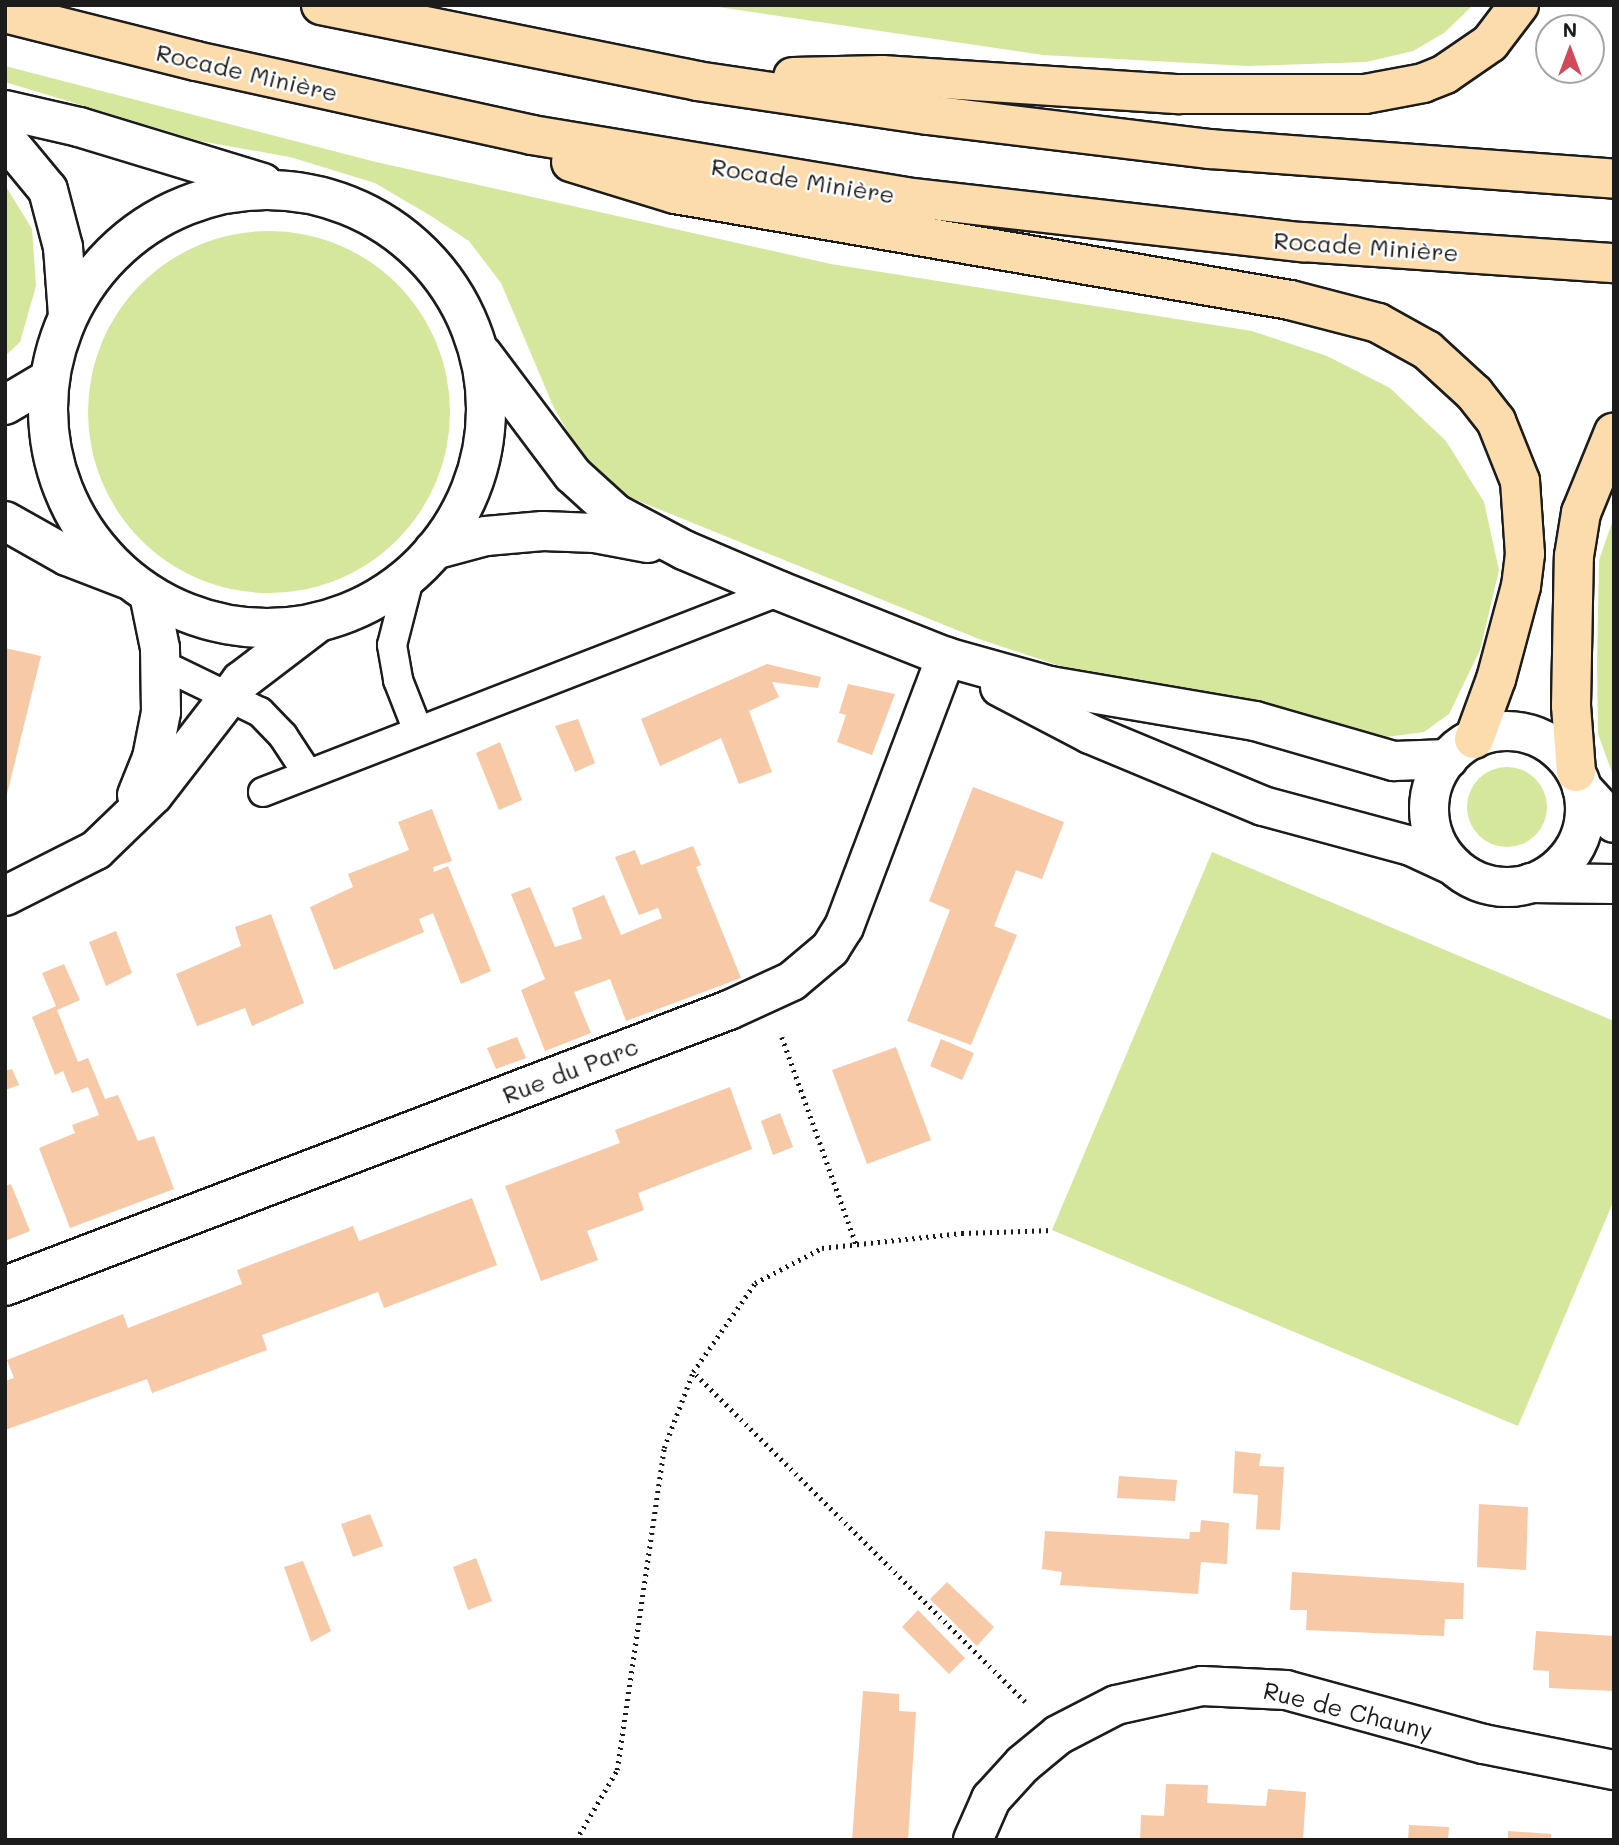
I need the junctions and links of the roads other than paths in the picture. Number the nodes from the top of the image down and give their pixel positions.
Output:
1 (321, 5) edge
2 (1519, 5) edge
3 (5, 13) edge
4 (697, 81) junction
5 (382, 103) junction
6 (5, 110) edge
7 (5, 138) edge
8 (1614, 179) edge
9 (285, 190) junction
10 (1614, 263) edge
11 (68, 316) junction
12 (479, 349) junction
13 (49, 379) junction
14 (5, 405) edge
15 (1614, 432) edge
16 (5, 521) edge
17 (684, 550) junction
18 (422, 563) junction
19 (138, 586) junction
20 (780, 591) junction
21 (317, 623) junction
22 (946, 657) junction
23 (161, 664) junction
24 (229, 695) junction
25 (418, 731) junction
26 (1461, 749) junction
27 (308, 774) junction
28 (1579, 780) junction
29 (263, 792) dead end
30 (1614, 823) edge
31 (119, 828) junction
32 (1454, 866) junction
33 (1531, 883) junction
34 (1614, 884) edge
35 (5, 896) edge
36 (5, 1286) edge
37 (1614, 1770) edge
38 (973, 1840) edge

1 - 4 highway
2 - 4 highway
3 - 5 highway, Rocade Minière
4 - 8 highway
5 - 10 highway, Rocade Minière
5 - 26 highway
6 - 9 main road
7 - 11 main road
9 - 11 main road
9 - 12 main road
11 - 13 main road
12 - 17 main road
12 - 18 main road
13 - 14 main road
13 - 19 main road
15 - 28 highway
16 - 19 main road
17 - 18 main road
17 - 20 main road
18 - 21 main road
18 - 25 lane
19 - 21 main road
19 - 23 main road
20 - 22 main road
20 - 25 lane
21 - 24 main road
22 - 26 main road
22 - 32 main road
22 - 36 main road, Rue du Parc
23 - 24 lane
23 - 31 main road
24 - 27 lane
24 - 31 main road
25 - 27 lane
26 - 28 main road
26 - 32 main road
27 - 29 lane
28 - 30 main road
28 - 33 main road
31 - 35 main road
32 - 33 main road
33 - 34 main road
37 - 38 main road, Rue de Chauny

